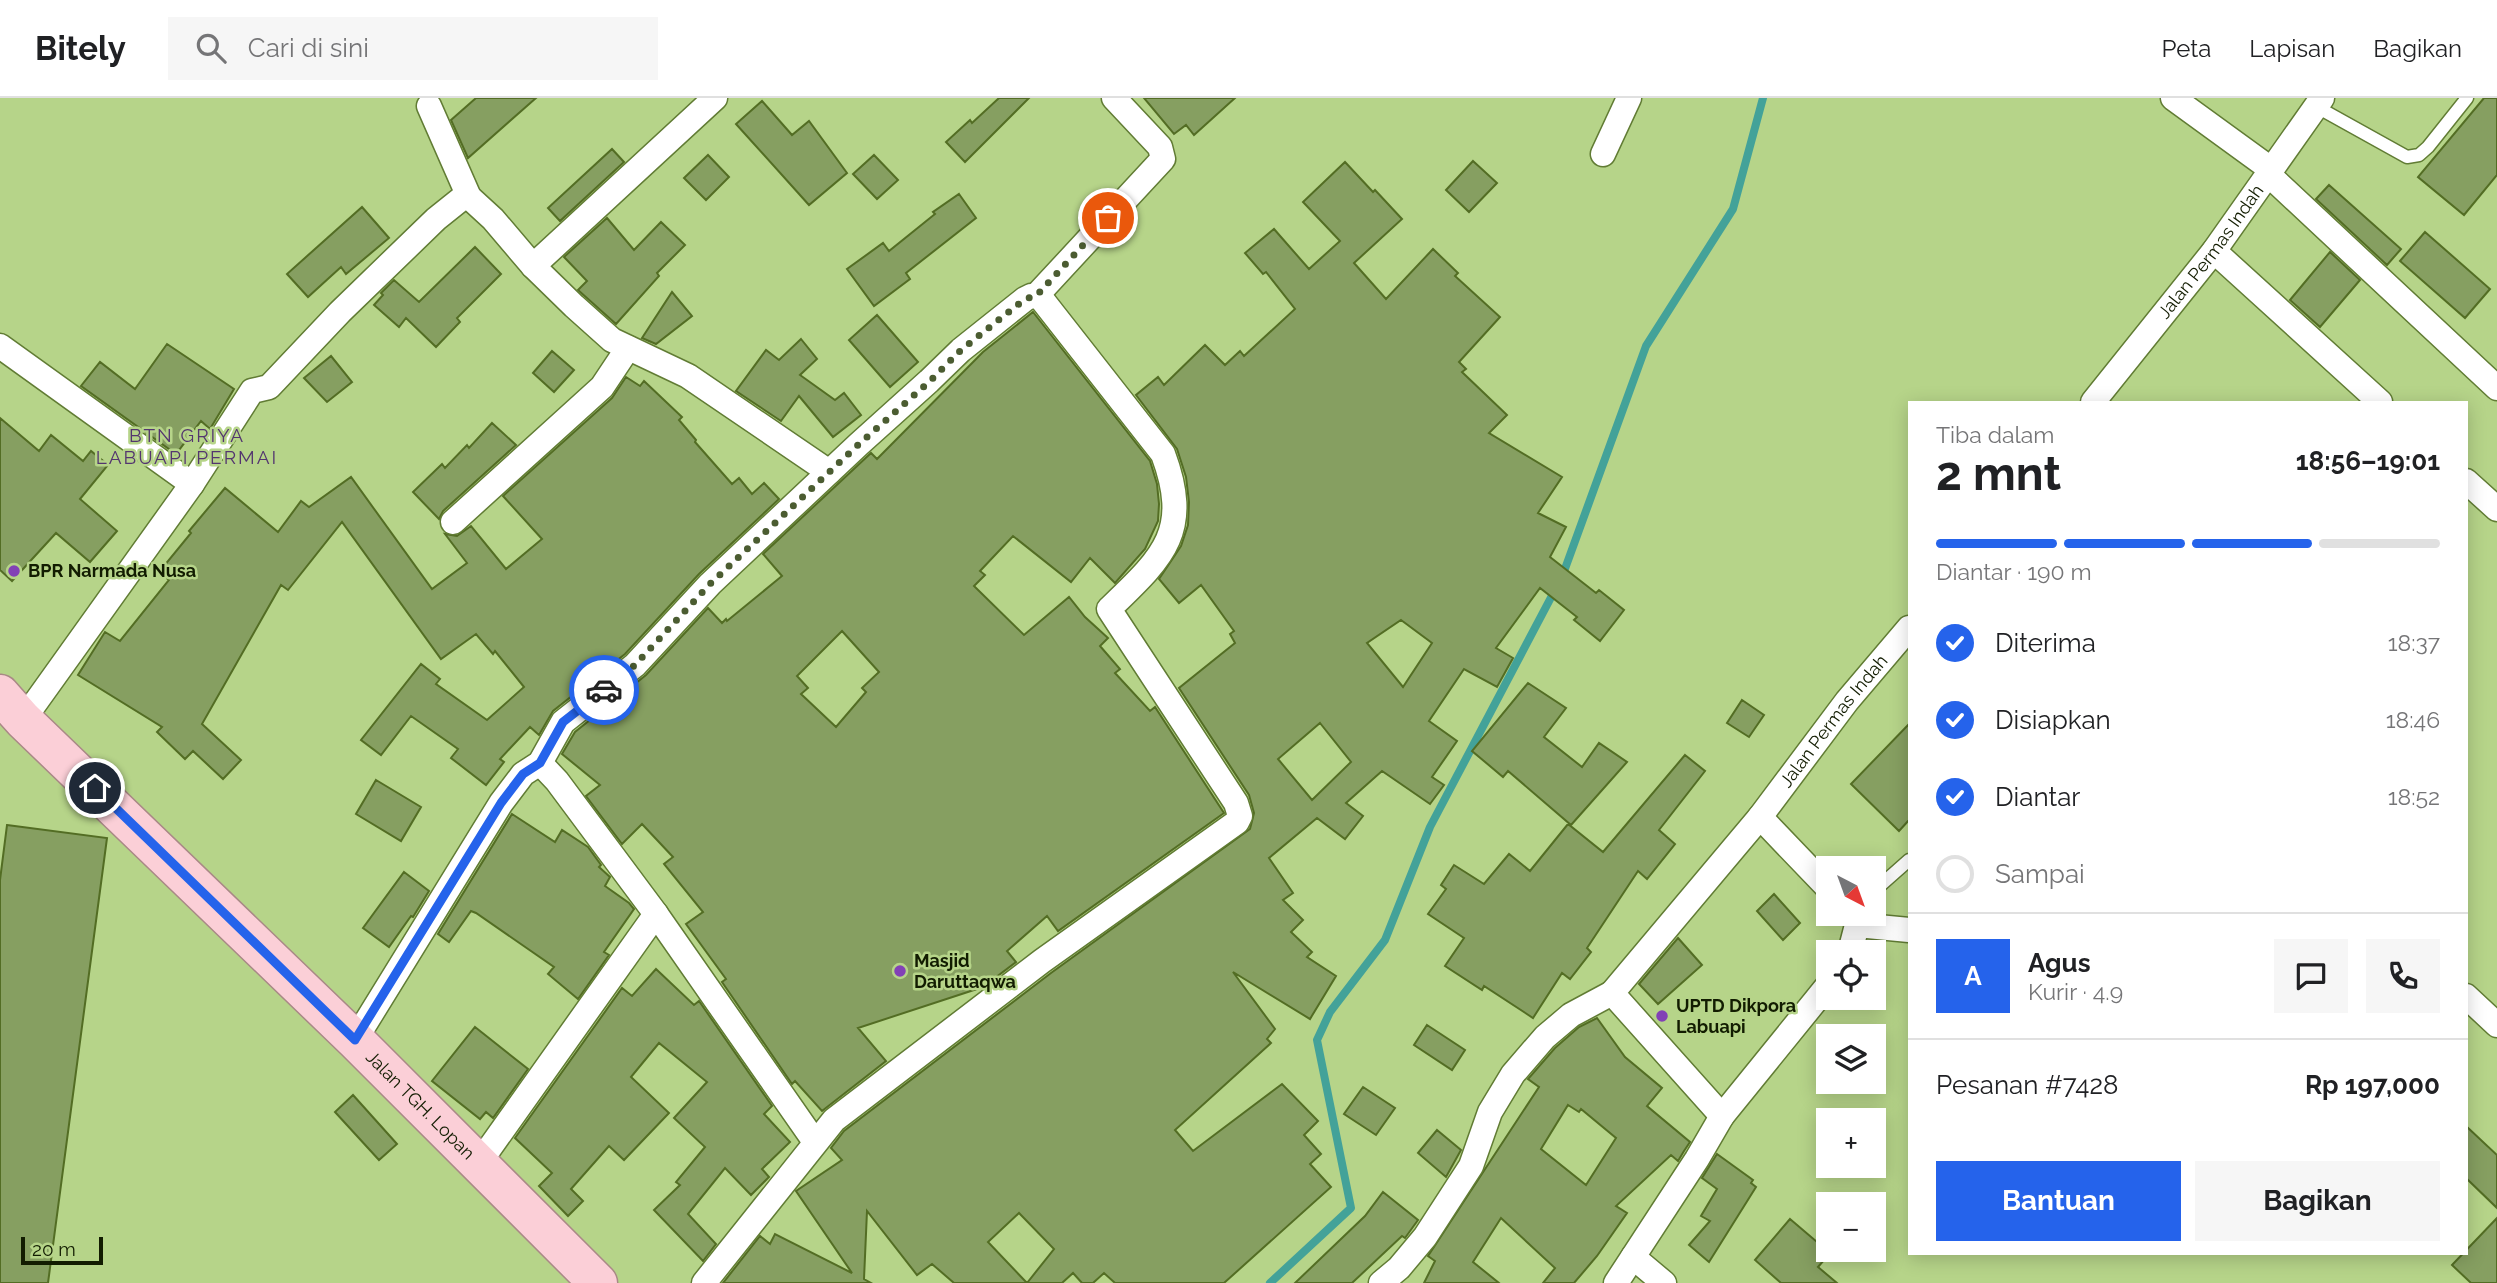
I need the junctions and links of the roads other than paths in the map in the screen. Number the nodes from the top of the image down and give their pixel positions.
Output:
1 (715, 98) edge
2 (1114, 98) edge
3 (1629, 98) edge
4 (2173, 98) edge
5 (2468, 98) edge
6 (2319, 103) edge
7 (429, 106) dead end
8 (1603, 154) dead end
9 (2270, 172) junction
10 (469, 197) junction
11 (2214, 251) junction
12 (533, 266) junction
13 (1036, 296) junction
14 (0, 346) edge
15 (628, 348) junction
16 (2497, 388) edge
17 (2094, 401) edge
18 (2379, 401) edge
19 (829, 472) junction
20 (2468, 483) edge
21 (192, 484) junction
22 (2497, 509) edge
23 (453, 522) dead end
24 (1908, 629) edge
25 (12, 707) edge
26 (540, 763) junction
27 (1760, 817) junction
28 (1908, 861) edge
29 (1816, 875) edge
30 (1886, 880) edge
31 (656, 914) junction
32 (1886, 925) edge
33 (1908, 930) edge
34 (1612, 993) junction
35 (2468, 998) edge
36 (1816, 1000) edge
37 (2497, 1025) edge
38 (355, 1040) junction
39 (1722, 1115) junction
40 (815, 1142) junction
41 (479, 1163) junction
42 (1633, 1257) junction
43 (598, 1283) edge
44 (704, 1283) edge
45 (1381, 1283) edge
46 (1616, 1283) edge
47 (1664, 1283) edge

1 - 12 street
2 - 13 street
3 - 8 street
4 - 9 street
5 - 6 lane
6 - 9 street, Jalan Permas Indah
7 - 10 street
9 - 11 street, Jalan Permas Indah
9 - 16 street
10 - 12 street
10 - 21 street
11 - 17 street, Jalan Permas Indah
11 - 18 street
12 - 15 street
13 - 19 street
13 - 40 street
14 - 21 street
15 - 19 street
15 - 23 street
19 - 26 street
20 - 22 street
21 - 25 street
24 - 27 street, Jalan Permas Indah
25 - 38 highway, Jalan TGH. Lopan
26 - 31 street
26 - 38 street
27 - 29 street
27 - 34 street, Jalan Permas Indah
28 - 30 lane
31 - 40 street
31 - 41 street
32 - 33 street
34 - 39 street
34 - 45 street
35 - 37 street
36 - 39 street
38 - 41 highway, Jalan TGH. Lopan
39 - 42 street
40 - 44 street
41 - 43 highway, Jalan TGH. Lopan
42 - 46 street
42 - 47 street

